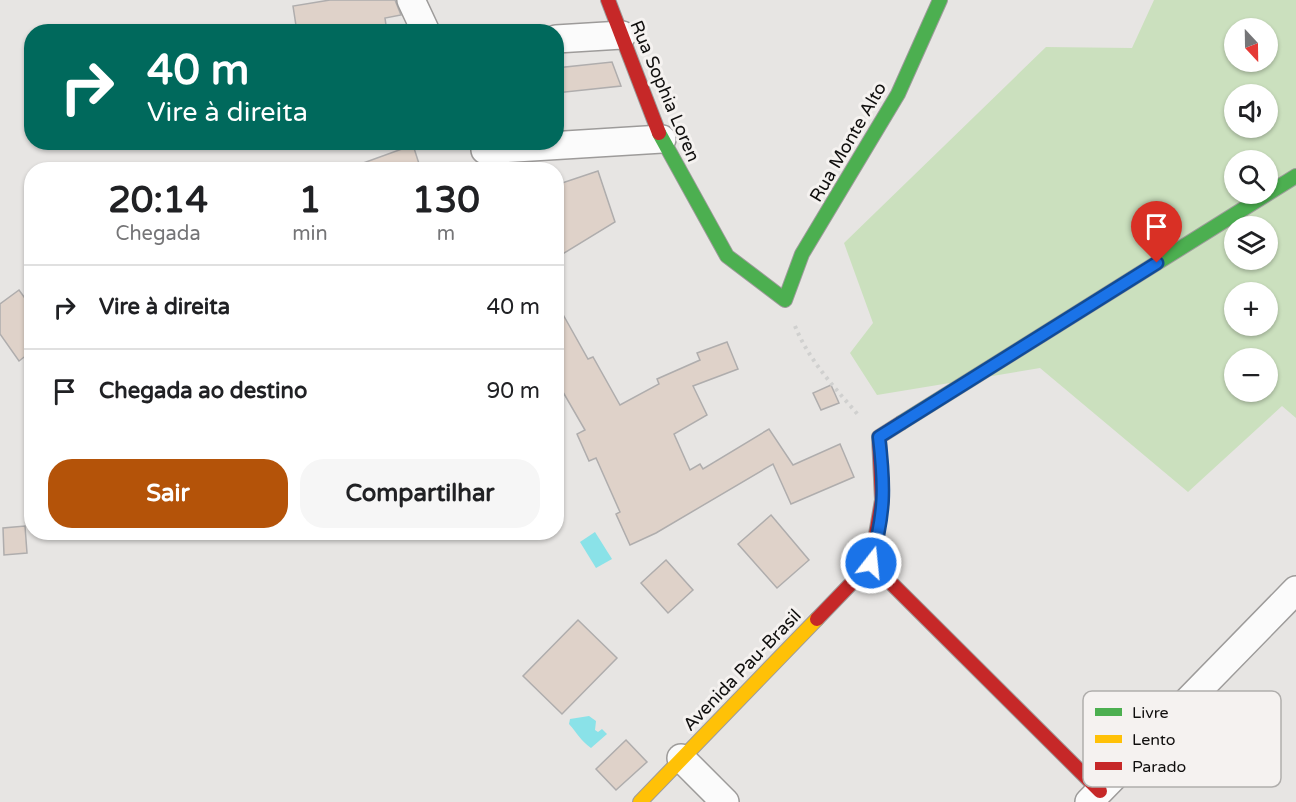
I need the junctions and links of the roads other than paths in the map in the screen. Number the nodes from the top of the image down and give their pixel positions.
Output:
1 (411, 0) edge
2 (608, 0) edge
3 (940, 0) edge
4 (422, 24) edge
5 (622, 35) junction
6 (564, 39) edge
7 (662, 139) junction
8 (564, 145) edge
9 (1296, 176) edge
10 (785, 300) joint
11 (871, 563) junction
12 (1296, 590) edge
13 (1197, 691) edge
14 (681, 758) junction
15 (1083, 785) edge
16 (640, 802) edge
17 (725, 802) edge

1 - 4 street
2 - 5 street, Rua Sophia Loren
3 - 10 street, Rua Monte Alto
5 - 6 street
5 - 7 street, Rua Sophia Loren
7 - 8 street
7 - 10 street, Rua Sophia Loren
9 - 11 street
11 - 14 street, Avenida Pau-Brasil
11 - 15 street
12 - 13 street
14 - 16 street, Avenida Pau-Brasil
14 - 17 street

